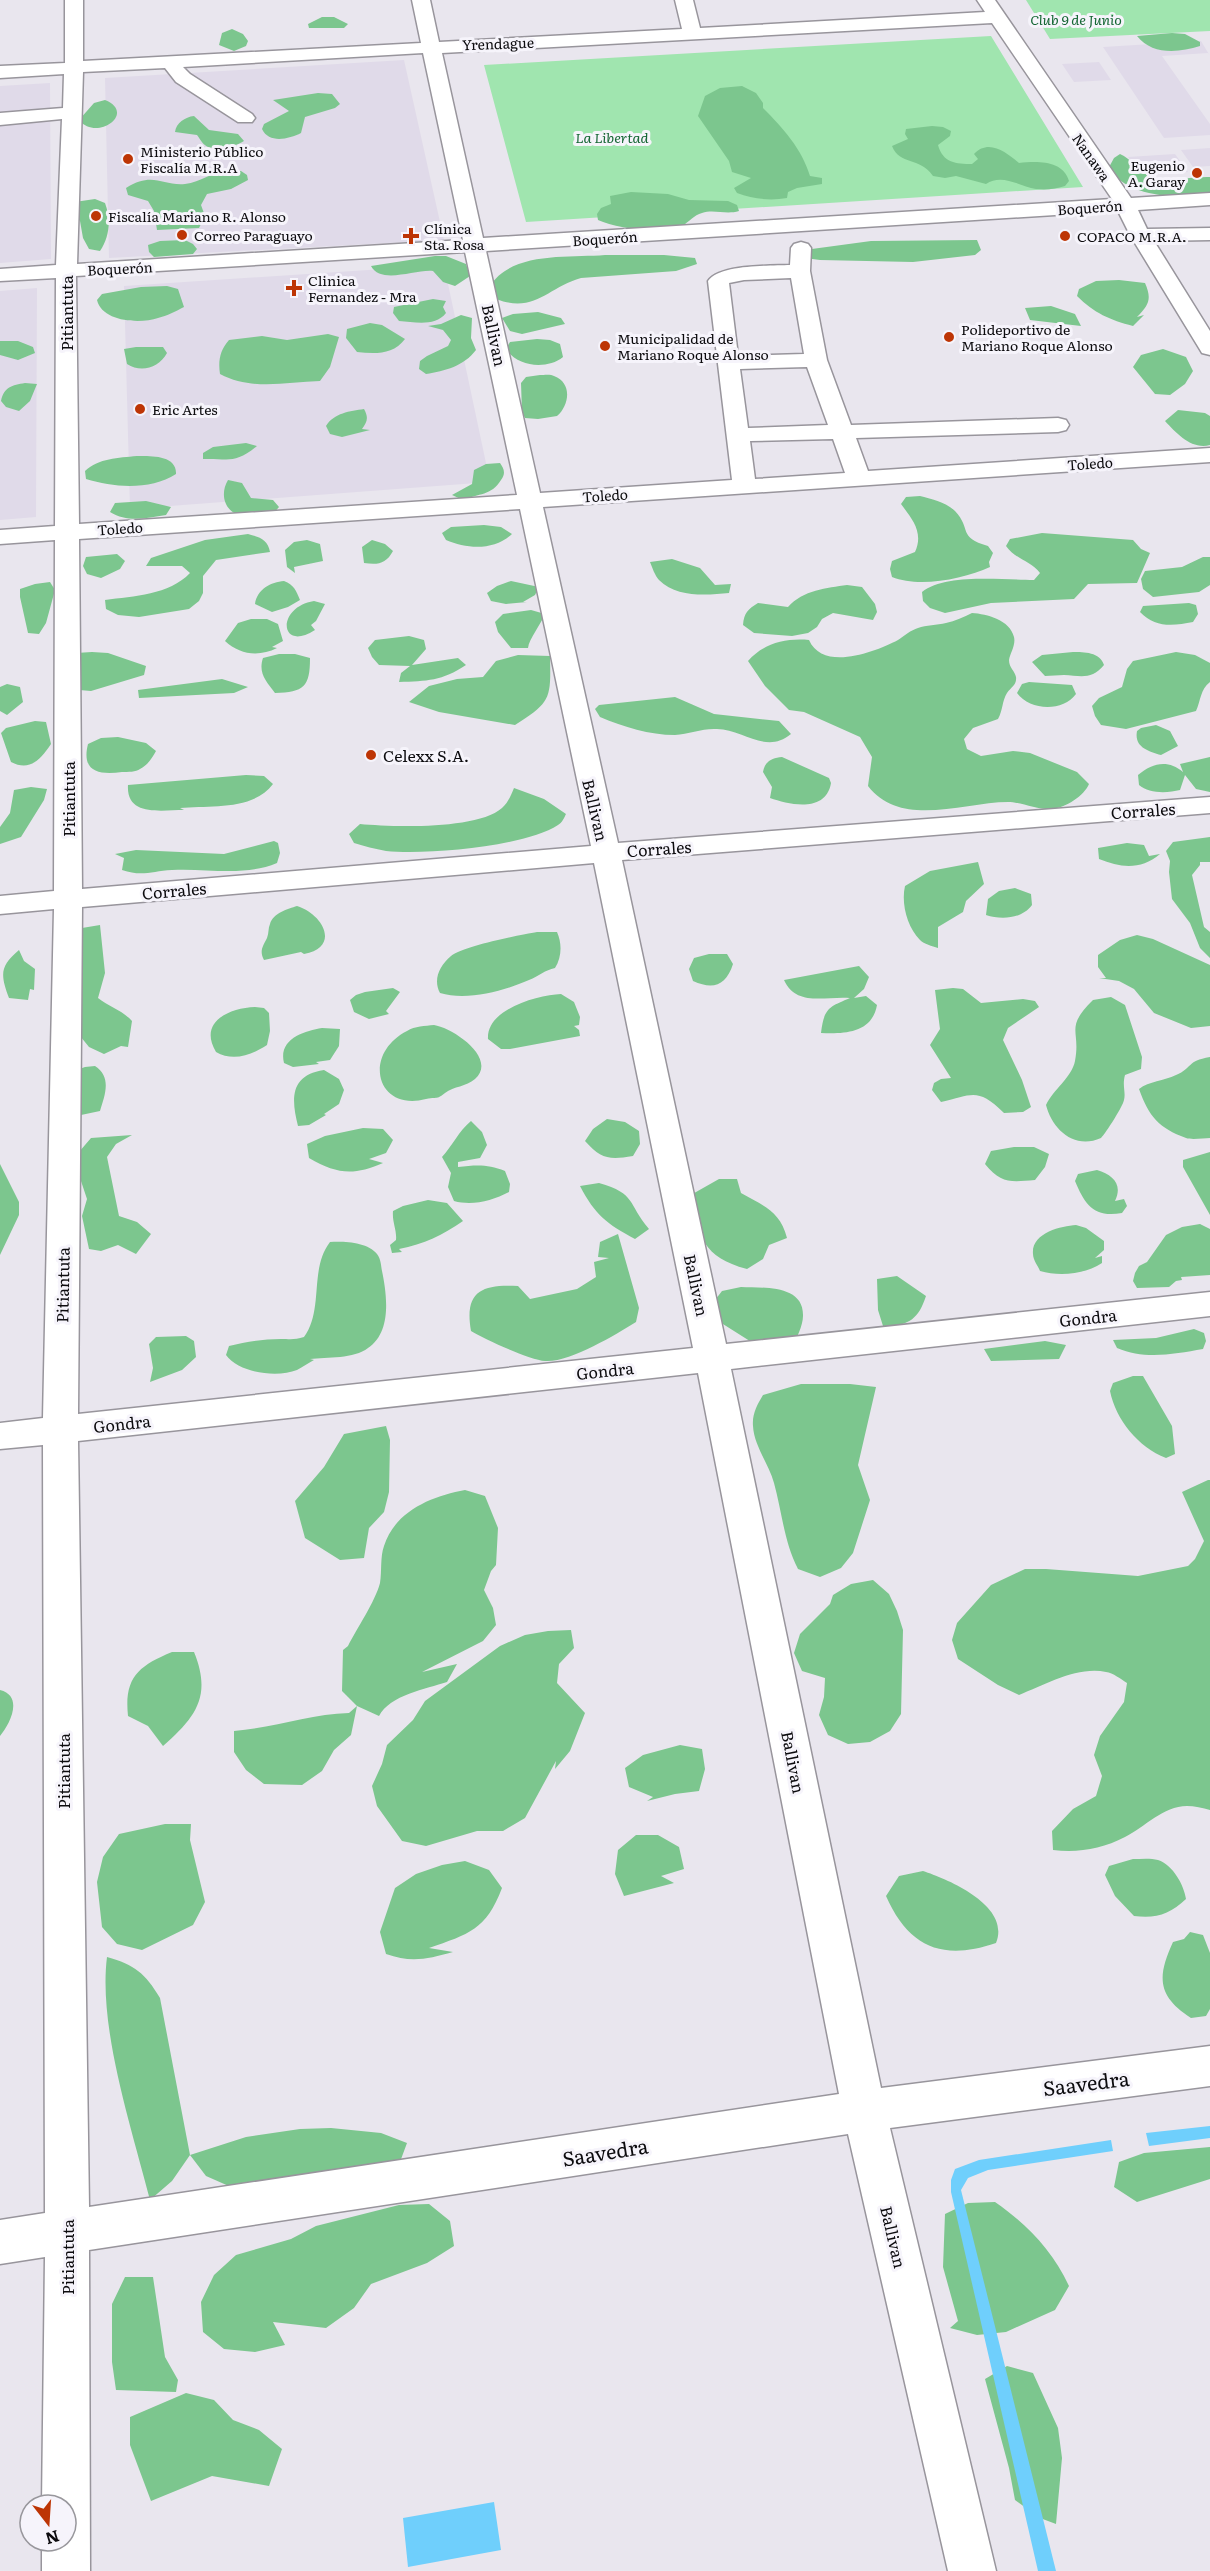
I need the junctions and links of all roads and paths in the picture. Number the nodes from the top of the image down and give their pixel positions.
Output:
1 (74, 0) edge
2 (421, 0) edge
3 (684, 0) edge
4 (986, 0) edge
5 (996, 17) junction
6 (693, 35) junction
7 (432, 46) junction
8 (170, 62) junction
9 (74, 67) junction
10 (0, 72) edge
11 (72, 113) junction
12 (245, 118) dead end
13 (0, 119) edge
14 (1210, 199) edge
15 (1125, 204) junction
16 (799, 225) junction
17 (1210, 234) edge
18 (1140, 235) junction
19 (476, 246) junction
20 (66, 271) junction
21 (800, 271) junction
22 (0, 275) edge
23 (1210, 348) edge
24 (816, 360) junction
25 (728, 363) junction
26 (1058, 425) dead end
27 (842, 430) junction
28 (736, 435) junction
29 (1210, 455) edge
30 (859, 478) junction
31 (744, 486) junction
32 (530, 500) junction
33 (67, 531) junction
34 (0, 537) edge
35 (1210, 805) edge
36 (606, 853) junction
37 (68, 899) junction
38 (0, 905) edge
39 (1210, 1304) edge
40 (712, 1358) junction
41 (60, 1430) junction
42 (0, 1436) edge
43 (1210, 2066) edge
44 (864, 2111) junction
45 (67, 2232) junction
46 (0, 2242) edge
47 (66, 2571) edge
48 (972, 2571) edge

1 - 9 street, Pitiantuta
2 - 7 street, Ballivan
3 - 6 street
4 - 5 street, Nanawa
5 - 6 street, Yrendague
5 - 15 street, Nanawa
6 - 7 street, Yrendague
7 - 8 street, Yrendague
7 - 19 street, Ballivan
8 - 9 street, Yrendague
8 - 12 street
9 - 10 street, Yrendague
9 - 11 street, Pitiantuta
11 - 13 street
11 - 20 street, Pitiantuta
14 - 15 street, Boquerón
15 - 16 street, Boquerón
15 - 18 street, Nanawa
16 - 19 street, Boquerón
16 - 21 street
17 - 18 street
18 - 23 street, Nanawa
19 - 20 street, Boquerón
19 - 32 street, Ballivan
20 - 22 street, Boquerón
20 - 33 street, Pitiantuta
21 - 24 street
21 - 25 street
24 - 25 street
24 - 27 street
25 - 28 street
26 - 27 street
27 - 28 street
27 - 30 street
28 - 31 street
29 - 30 street, Toledo
30 - 31 street, Toledo
31 - 32 street, Toledo
32 - 33 street, Toledo
32 - 36 street, Ballivan
33 - 34 street, Toledo
33 - 37 street, Pitiantuta
35 - 36 street, Corrales
36 - 37 street, Corrales
36 - 40 street, Ballivan
37 - 38 street, Corrales
37 - 41 street, Pitiantuta
39 - 40 street, Gondra
40 - 41 street, Gondra
40 - 44 street, Ballivan
41 - 42 street, Gondra
41 - 45 street, Pitiantuta
43 - 44 street, Saavedra
44 - 45 street, Saavedra
44 - 48 street, Ballivan
45 - 46 street, Saavedra
45 - 47 street, Pitiantuta

